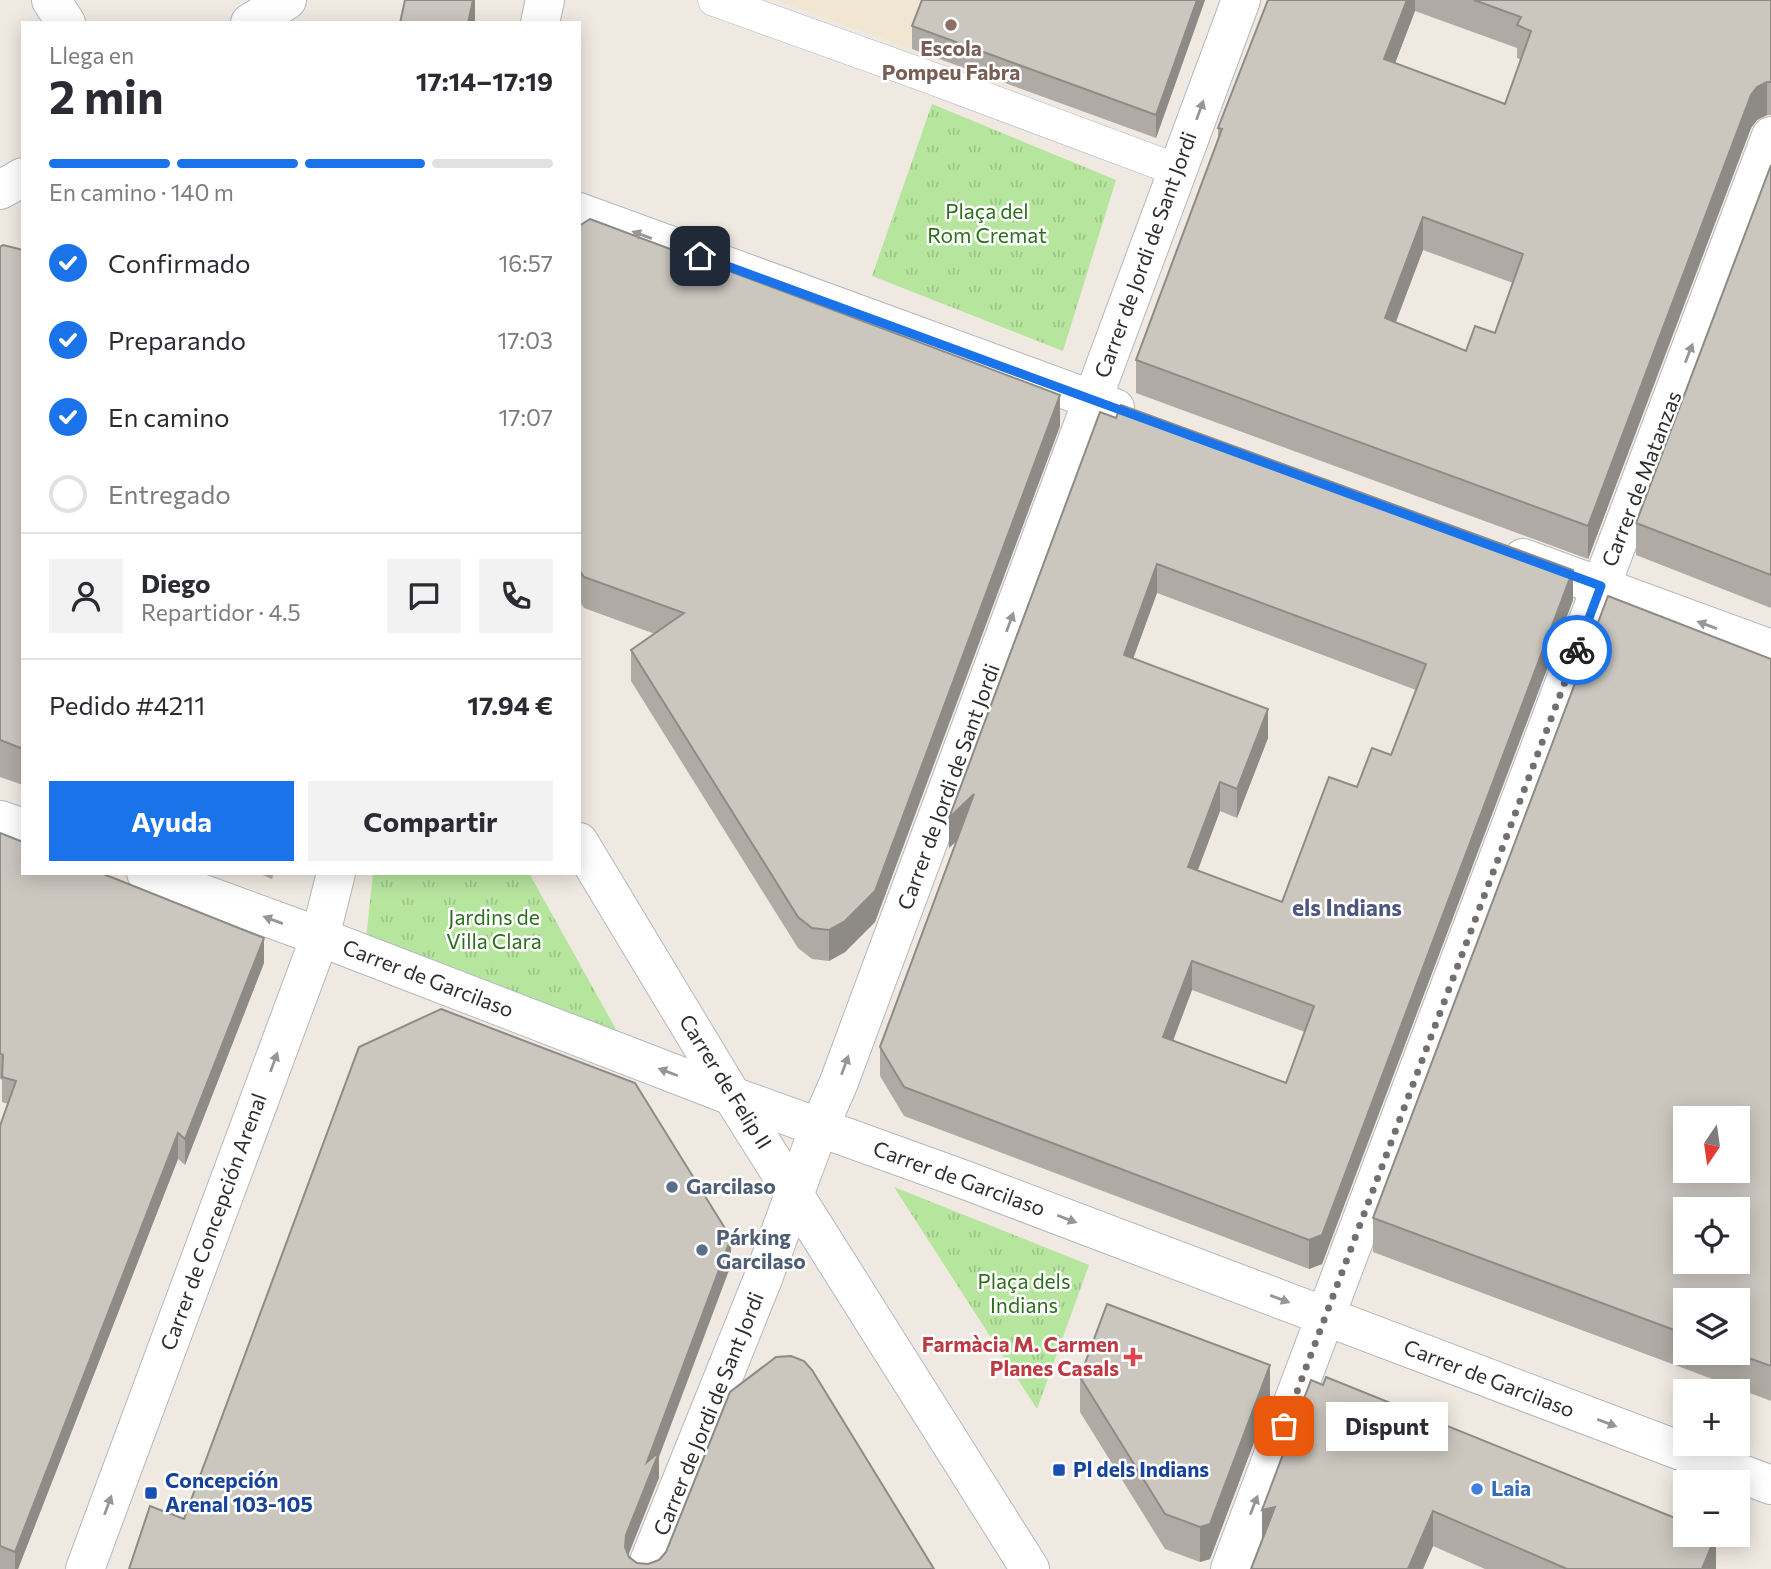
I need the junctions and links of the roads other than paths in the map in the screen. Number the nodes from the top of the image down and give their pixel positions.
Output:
1 (51, 0) edge
2 (287, 0) edge
3 (545, 0) edge
4 (714, 0) edge
5 (1241, 0) edge
6 (65, 21) edge
7 (253, 21) edge
8 (540, 21) edge
9 (1771, 136) edge
10 (1177, 170) junction
11 (21, 178) edge
12 (0, 190) edge
13 (581, 213) edge
14 (1092, 399) junction
15 (1146, 419) edge
16 (1492, 546) edge
17 (1601, 586) junction
18 (1771, 649) edge
19 (0, 820) edge
20 (21, 827) edge
21 (581, 845) edge
22 (151, 875) edge
23 (336, 875) edge
24 (320, 937) junction
25 (732, 1096) junction
26 (819, 1128) junction
27 (795, 1195) junction
28 (1325, 1317) junction
29 (1771, 1485) edge
30 (85, 1569) edge
31 (646, 1569) edge
32 (1030, 1569) edge
33 (1230, 1569) edge

1 - 6 street
2 - 7 street
3 - 8 street
4 - 10 street
10 -> 5 street, Carrer de Jordi de Sant Jordi
17 -> 9 street, Carrer de Matanzas
10 - 14 street, Carrer de Jordi de Sant Jordi
11 - 12 street
14 -> 13 street
14 - 15 street
26 -> 14 street, Carrer de Jordi de Sant Jordi
16 - 17 street
18 -> 17 street
17 - 28 street, Carrer de Matanzas
19 - 20 street
21 - 25 street, Carrer de Felip II
24 -> 22 street, Carrer de Garcilaso
23 - 24 street, Carrer de Concepción Arenal
25 -> 24 street, Carrer de Garcilaso
30 -> 24 street, Carrer de Concepción Arenal
25 - 26 street, Carrer de Garcilaso
25 - 27 street, Carrer de Felip II
26 - 27 street, Carrer de Jordi de Sant Jordi
26 -> 28 street, Carrer de Garcilaso
27 - 31 street, Carrer de Jordi de Sant Jordi
27 - 32 street, Carrer de Felip II
28 -> 29 street, Carrer de Garcilaso
33 -> 28 street, Carrer de Matanzas

